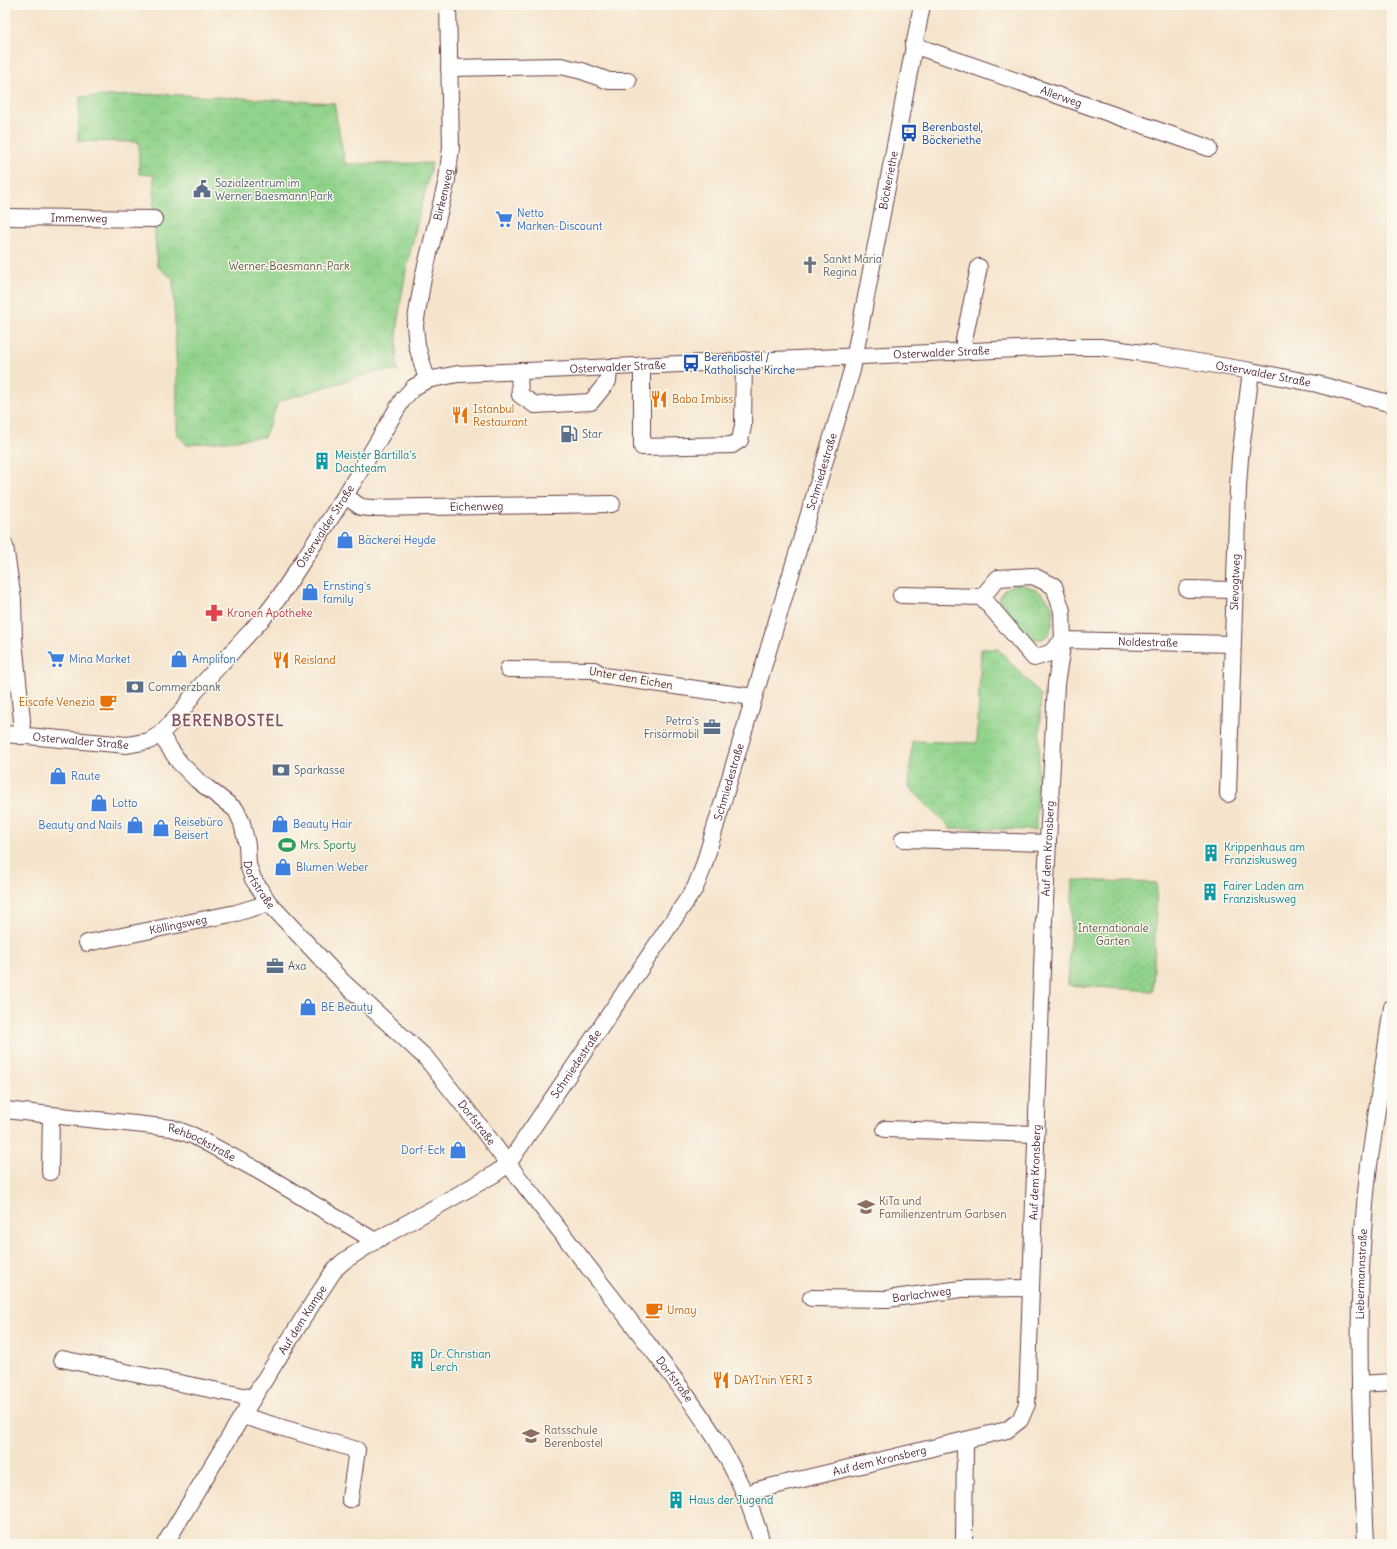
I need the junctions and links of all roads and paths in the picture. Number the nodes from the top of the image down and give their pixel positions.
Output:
1 (448, 5) edge
2 (922, 5) edge
3 (914, 45) junction
4 (449, 68) junction
5 (628, 82) dead end
6 (1209, 148) dead end
7 (5, 217) edge
8 (154, 219) dead end
9 (979, 267) dead end
10 (964, 352) junction
11 (855, 356) junction
12 (744, 360) junction
13 (642, 365) junction
14 (609, 367) junction
15 (1251, 370) junction
16 (519, 371) junction
17 (427, 380) junction
18 (1392, 404) edge
19 (345, 496) junction
20 (612, 504) dead end
21 (5, 546) edge
22 (1188, 589) dead end
23 (1235, 590) junction
24 (901, 594) dead end
25 (982, 597) junction
26 (1063, 640) junction
27 (1232, 644) junction
28 (508, 669) dead end
29 (753, 697) junction
30 (5, 734) edge
31 (160, 734) junction
32 (21, 736) junction
33 (1228, 794) dead end
34 (903, 839) dead end
35 (1048, 843) junction
36 (269, 903) junction
37 (87, 943) dead end
38 (1392, 1007) edge
39 (5, 1110) edge
40 (51, 1115) junction
41 (885, 1129) dead end
42 (1036, 1134) junction
43 (508, 1164) junction
44 (50, 1172) dead end
45 (375, 1241) junction
46 (1031, 1288) junction
47 (811, 1298) dead end
48 (62, 1359) dead end
49 (1392, 1382) edge
50 (1360, 1384) junction
51 (253, 1398) junction
52 (243, 1416) junction
53 (966, 1441) junction
54 (746, 1495) junction
55 (350, 1499) dead end
56 (165, 1544) edge
57 (762, 1544) edge
58 (964, 1544) edge
59 (1366, 1544) edge

1 - 4 street, Birkenweg
2 - 3 street, Böckeriethe
3 - 6 street, Allerweg
3 - 11 street, Böckeriethe
4 - 5 street
4 - 17 street, Birkenweg
7 - 8 street, Immenweg
9 - 10 street
10 - 11 street, Osterwalder Straße
10 - 15 street, Osterwalder Straße
11 - 12 street, Osterwalder Straße
11 - 29 street, Schmiedestraße
12 - 13 street, Osterwalder Straße
12 - 13 street
13 - 14 street, Osterwalder Straße
14 - 16 street, Osterwalder Straße
14 - 16 street
15 - 18 street, Osterwalder Straße
15 - 23 street, Slevogtweg
16 - 17 street, Osterwalder Straße
17 - 19 street, Osterwalder Straße
19 - 20 street, Eichenweg
19 - 31 street, Osterwalder Straße
21 - 32 street
22 - 23 street
23 - 27 street, Slevogtweg
24 - 25 street
25 - 26 street
25 - 26 street
26 - 27 street, Noldestraße
26 - 35 street, Auf dem Kronsberg
27 - 33 street, Slevogtweg
28 - 29 street, Unter den Eichen
29 - 43 street, Schmiedestraße
30 - 32 street, Osterwalder Straße
31 - 32 street, Osterwalder Straße
31 - 36 street, Dorfstraße
34 - 35 street
35 - 42 street, Auf dem Kronsberg
36 - 37 street, Köllingsweg
36 - 43 street, Dorfstraße
38 - 50 street, Liebermannstraße
39 - 40 street, Rehbockstraße
40 - 44 street
40 - 45 street, Rehbockstraße
41 - 42 street
42 - 46 street, Auf dem Kronsberg
43 - 45 street, Auf dem Kampe
43 - 54 street, Dorfstraße
45 - 51 street, Auf dem Kampe
46 - 47 street, Barlachweg
46 - 53 street, Auf dem Kronsberg
48 - 51 street
49 - 50 street
50 - 59 street, Liebermannstraße
51 - 52 street, Auf dem Kampe
52 - 55 street
52 - 56 street, Auf dem Kampe
53 - 54 street, Auf dem Kronsberg
53 - 58 street
54 - 57 street, Dorfstraße

